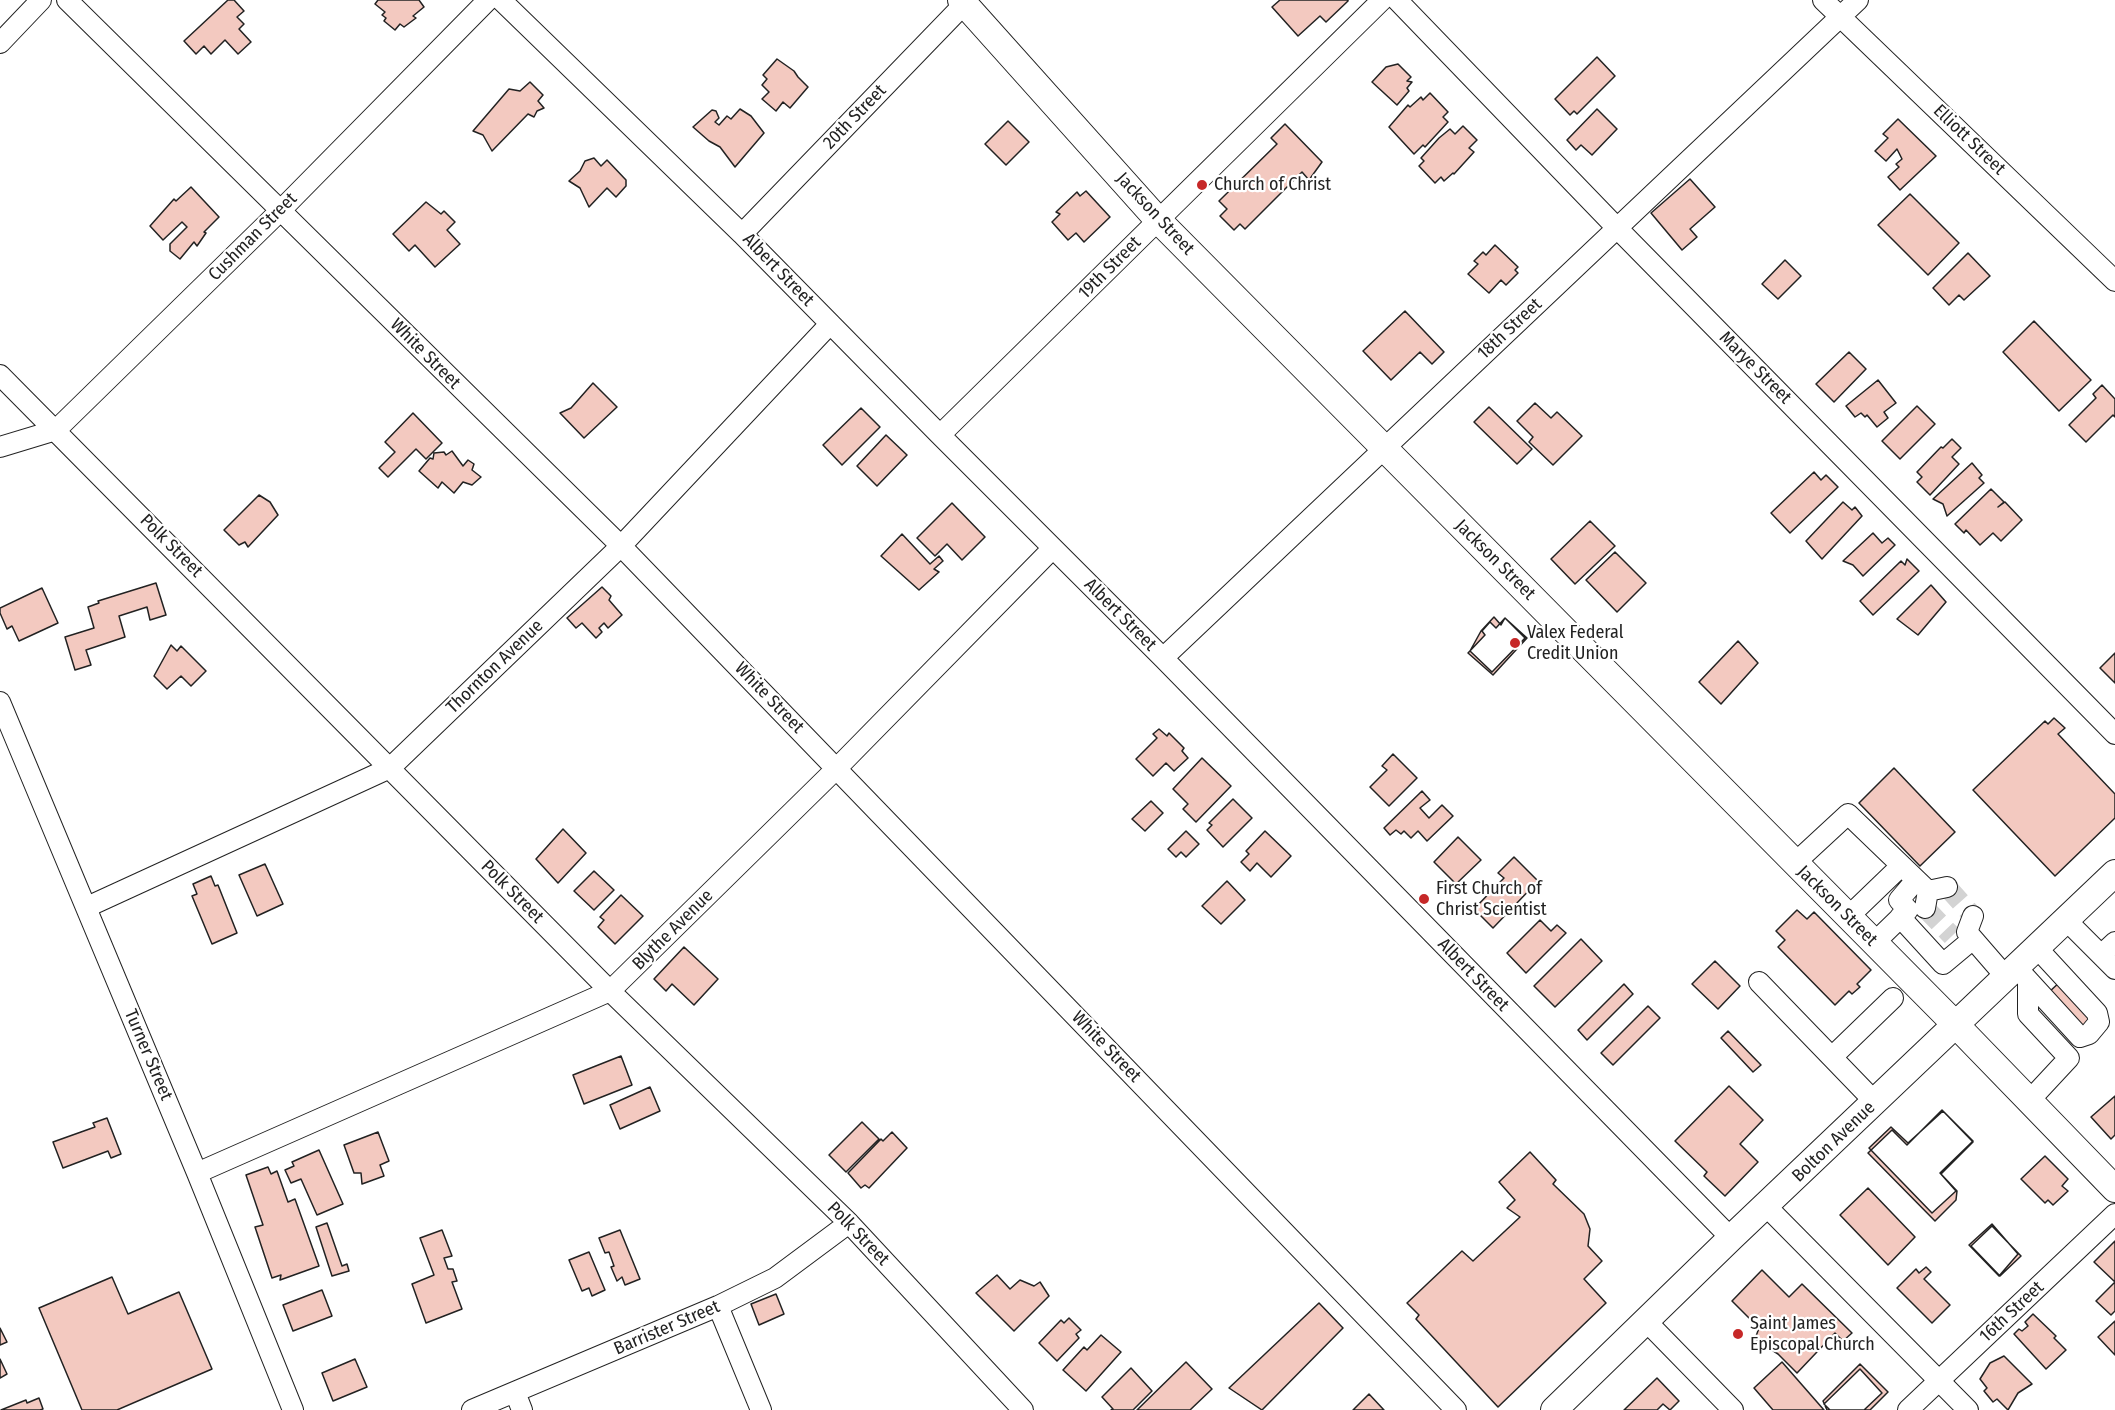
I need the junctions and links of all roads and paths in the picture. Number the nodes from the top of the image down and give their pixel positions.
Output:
1 (41, 0) edge
2 (67, 0) edge
3 (488, 0) edge
4 (501, 0) edge
5 (1382, 0) edge
6 (1397, 0) edge
7 (1823, 0) edge
8 (1858, 0) edge
9 (964, 1) edge
10 (1840, 17) junction
11 (0, 43) edge
12 (280, 211) junction
13 (1158, 220) junction
14 (1617, 228) junction
15 (742, 234) junction
16 (2115, 279) edge
17 (830, 324) junction
18 (0, 375) edge
19 (56, 430) junction
20 (940, 435) junction
21 (0, 447) edge
22 (1384, 448) junction
23 (621, 546) junction
24 (1053, 548) junction
25 (1163, 658) junction
26 (0, 702) edge
27 (2115, 734) edge
28 (390, 768) junction
29 (837, 768) junction
30 (1795, 863) junction
31 (1901, 866) junction
32 (2115, 873) edge
33 (87, 907) junction
34 (1848, 917) junction
35 (1900, 917) junction
36 (2066, 920) junction
37 (1874, 943) junction
38 (2037, 948) junction
39 (2110, 955) edge
40 (2017, 975) junction
41 (1759, 982) dead end
42 (610, 991) junction
43 (1893, 998) dead end
44 (1956, 1025) junction
45 (1832, 1057) junction
46 (2029, 1101) junction
47 (1875, 1102) junction
48 (197, 1173) junction
49 (2115, 1189) edge
50 (1766, 1206) junction
51 (2115, 1214) edge
52 (849, 1223) junction
53 (1731, 1238) junction
54 (718, 1306) junction
55 (1646, 1321) junction
56 (1939, 1381) junction
57 (519, 1401) edge
58 (293, 1410) edge
59 (472, 1410) edge
60 (761, 1410) edge
61 (1023, 1410) edge
62 (1456, 1410) edge
63 (1554, 1410) edge
64 (1733, 1410) edge
65 (1908, 1410) edge
66 (1968, 1410) edge

1 - 11 street
2 - 12 street, White Street
3 - 12 street, Cushman Street
4 - 15 street, Albert Street
5 - 13 street, 19th Street
6 - 14 street, Marye Street
7 - 10 street, Elliott Street
8 - 10 street, 18th Street
9 - 13 main road, Jackson Street
9 - 15 street, 20th Street
10 - 14 street, 18th Street
10 - 16 street, Elliott Street
12 - 19 street, Cushman Street
12 - 23 street, White Street
13 - 20 street, 19th Street
13 - 22 main road, Jackson Street
14 - 22 street, 18th Street
14 - 27 street, Marye Street
15 - 17 street, Albert Street
17 - 20 street, Albert Street
17 - 23 street, Thornton Avenue
18 - 19 street, Polk Street
19 - 21 street, Cushman Street
19 - 28 street, Polk Street
20 - 24 street, Albert Street
22 - 25 street, 18th Street
22 - 30 main road, Jackson Street
23 - 28 street, Thornton Avenue
23 - 29 street, White Street
24 - 25 street, Albert Street
24 - 29 street, Blythe Avenue
25 - 53 street, Albert Street
26 - 33 street, Turner Street
28 - 33 street, Thornton Avenue
28 - 42 street, Polk Street
29 - 42 street, Blythe Avenue
29 - 62 street, White Street
30 - 31 street
30 - 34 main road, Jackson Street
31 - 34 street
31 - 35 street
32 - 36 main road, Bolton Avenue
33 - 48 street, Turner Street
34 - 37 main road, Jackson Street
35 - 37 street
35 - 40 street
36 - 38 main road, Bolton Avenue
36 - 39 street
37 - 44 main road, Jackson Street
38 - 40 main road, Bolton Avenue
38 - 40 street
40 - 44 main road, Bolton Avenue
40 - 46 street
41 - 45 street
42 - 48 street, Blythe Avenue
42 - 52 street, Polk Street
43 - 45 street
44 - 46 main road, Jackson Street
44 - 47 main road, Bolton Avenue
45 - 47 street
46 - 49 main road, Jackson Street
47 - 50 main road, Bolton Avenue
48 - 58 street, Turner Street
50 - 53 main road, Bolton Avenue
50 - 56 street
51 - 56 street, 16th Street
52 - 54 street, Barrister Street
52 - 61 street, Polk Street
53 - 55 main road, Bolton Avenue
54 - 57 street, Barrister Street
54 - 60 street
55 - 63 main road, Bolton Avenue
55 - 64 street
56 - 65 street, 16th Street
56 - 66 street
57 - 59 street, Barrister Street

